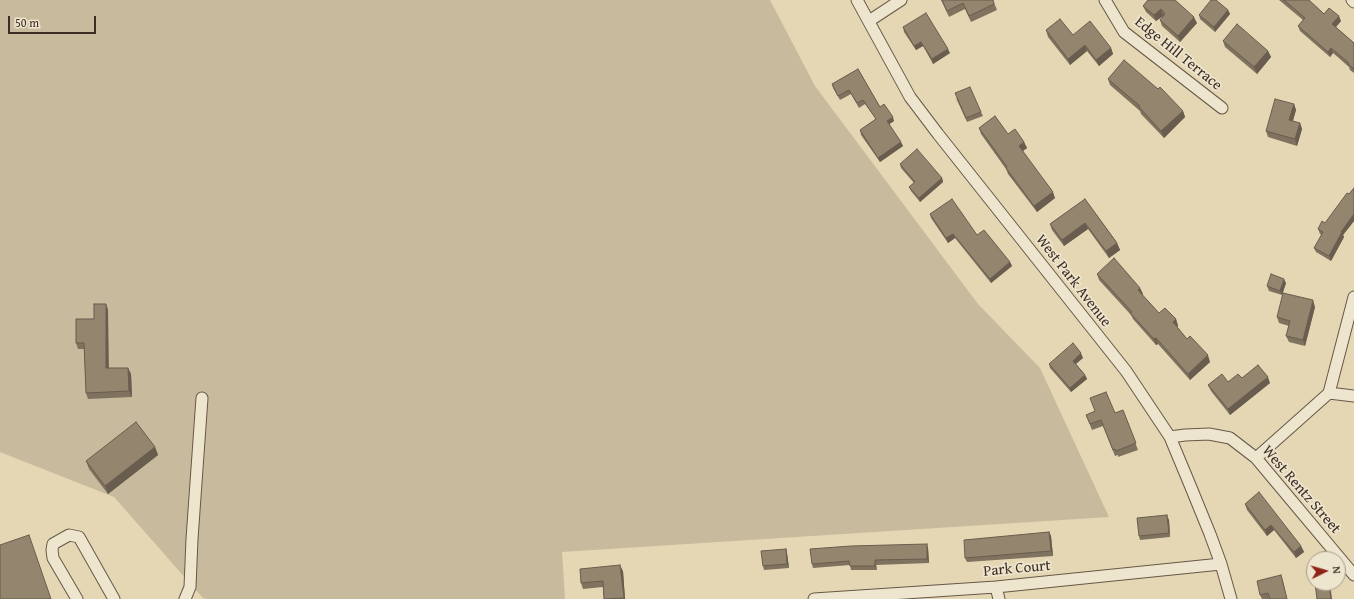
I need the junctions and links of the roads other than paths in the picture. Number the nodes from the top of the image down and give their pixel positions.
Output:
1 (857, 0) edge
2 (901, 0) edge
3 (1105, 0) edge
4 (869, 21) junction
5 (1222, 108) dead end
6 (1354, 296) edge
7 (1329, 393) junction
8 (1354, 396) edge
9 (202, 398) dead end
10 (1170, 437) junction
11 (1256, 458) junction
12 (1221, 564) junction
13 (1354, 575) edge
14 (996, 587) junction
15 (77, 599) edge
16 (114, 599) edge
17 (184, 599) edge
18 (814, 599) edge
19 (1000, 599) edge
20 (1231, 599) edge

1 - 4 street, West Park Avenue
2 - 4 street
3 - 5 street, Edge Hill Terrace
4 - 10 street, West Park Avenue
6 - 7 street
7 - 8 street
7 - 11 street
9 - 17 street
10 - 11 street, West Rentz Street
10 - 12 street, West Park Avenue
11 - 13 street, West Rentz Street
12 - 14 street, Park Court
12 - 20 street, West Park Avenue
14 - 18 street, Park Court
14 - 19 street
15 - 16 street

